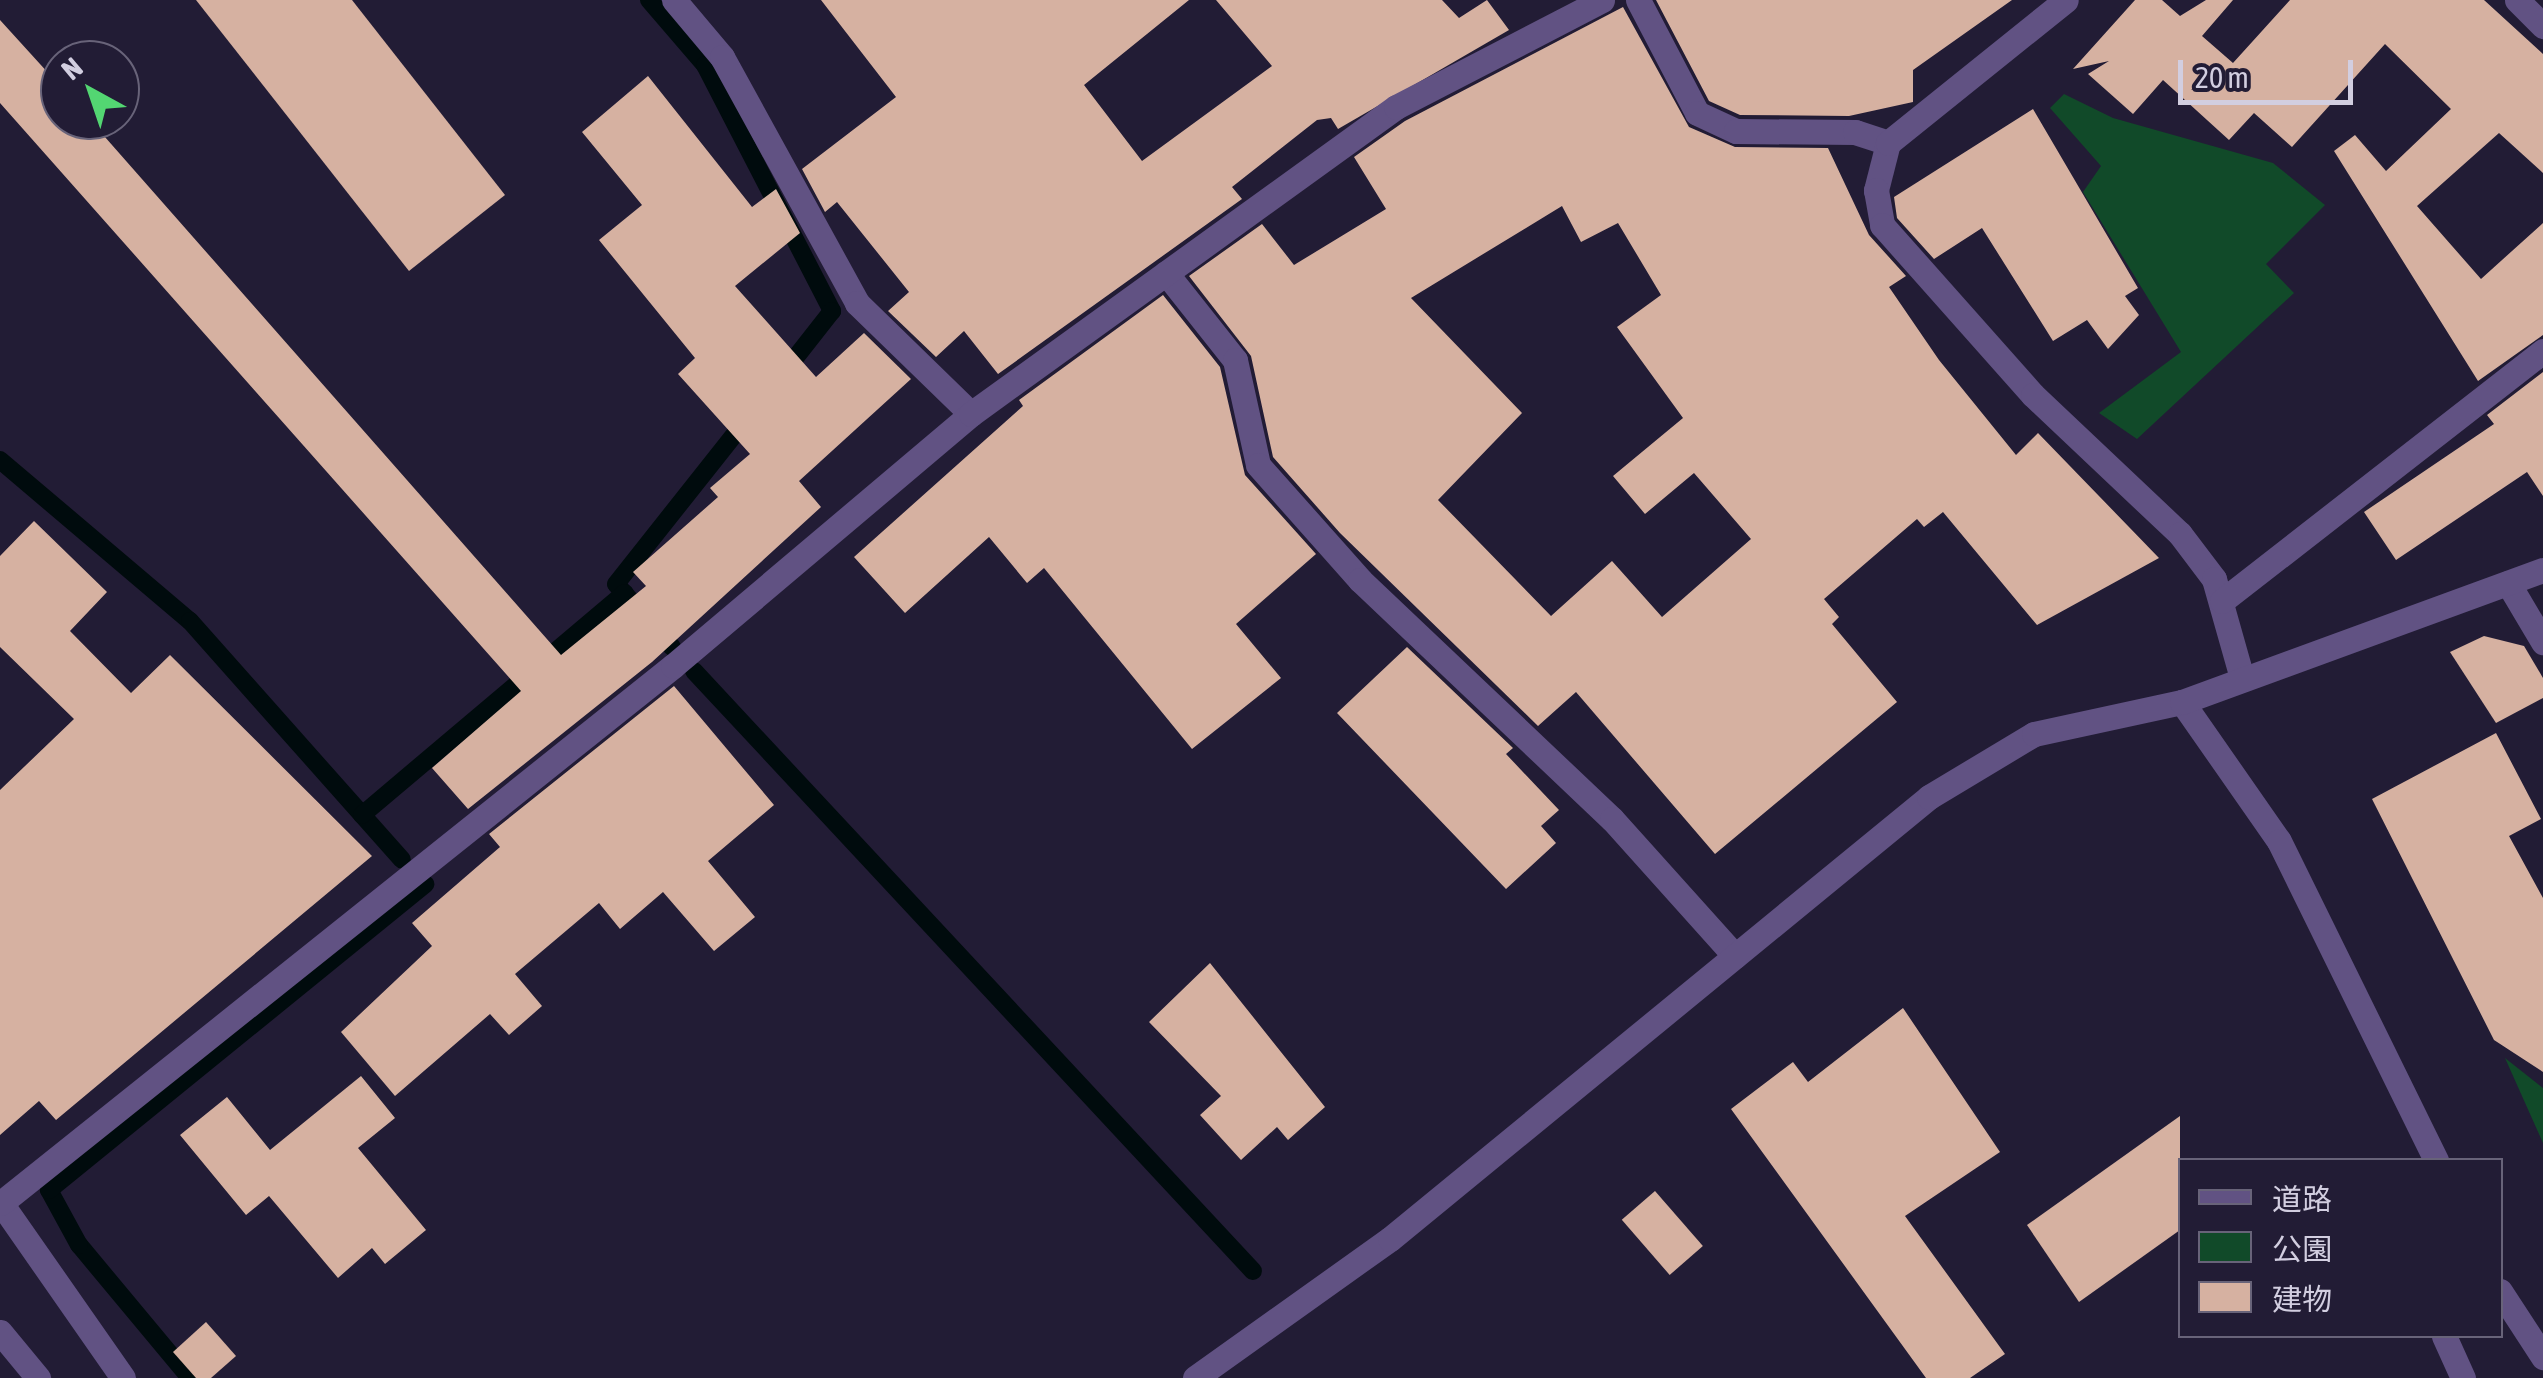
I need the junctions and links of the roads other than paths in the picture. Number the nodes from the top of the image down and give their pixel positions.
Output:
1 (674, 0) edge
2 (1602, 0) edge
3 (1638, 0) edge
4 (2066, 0) edge
5 (2517, 0) edge
6 (2543, 26) edge
7 (1888, 142) junction
8 (1166, 272) junction
9 (2543, 351) edge
10 (971, 414) junction
11 (2543, 570) edge
12 (2508, 582) junction
13 (2222, 601) junction
14 (2543, 642) edge
15 (2242, 678) junction
16 (2182, 702) junction
17 (1735, 956) junction
18 (2435, 1158) edge
19 (2503, 1296) edge
20 (0, 1332) edge
21 (2445, 1338) edge
22 (2543, 1357) edge
23 (38, 1378) edge
24 (122, 1378) edge
25 (1195, 1378) edge
26 (2463, 1378) edge

1 - 10 street
2 - 8 street
3 - 7 street
4 - 7 street
5 - 6 street
7 - 13 street
8 - 10 street
8 - 17 street
9 - 13 street
10 - 24 street
11 - 12 street
12 - 14 street
12 - 15 street
13 - 15 street
15 - 16 street
16 - 17 street
16 - 18 street
17 - 25 street
19 - 22 street
20 - 23 street
21 - 26 street

